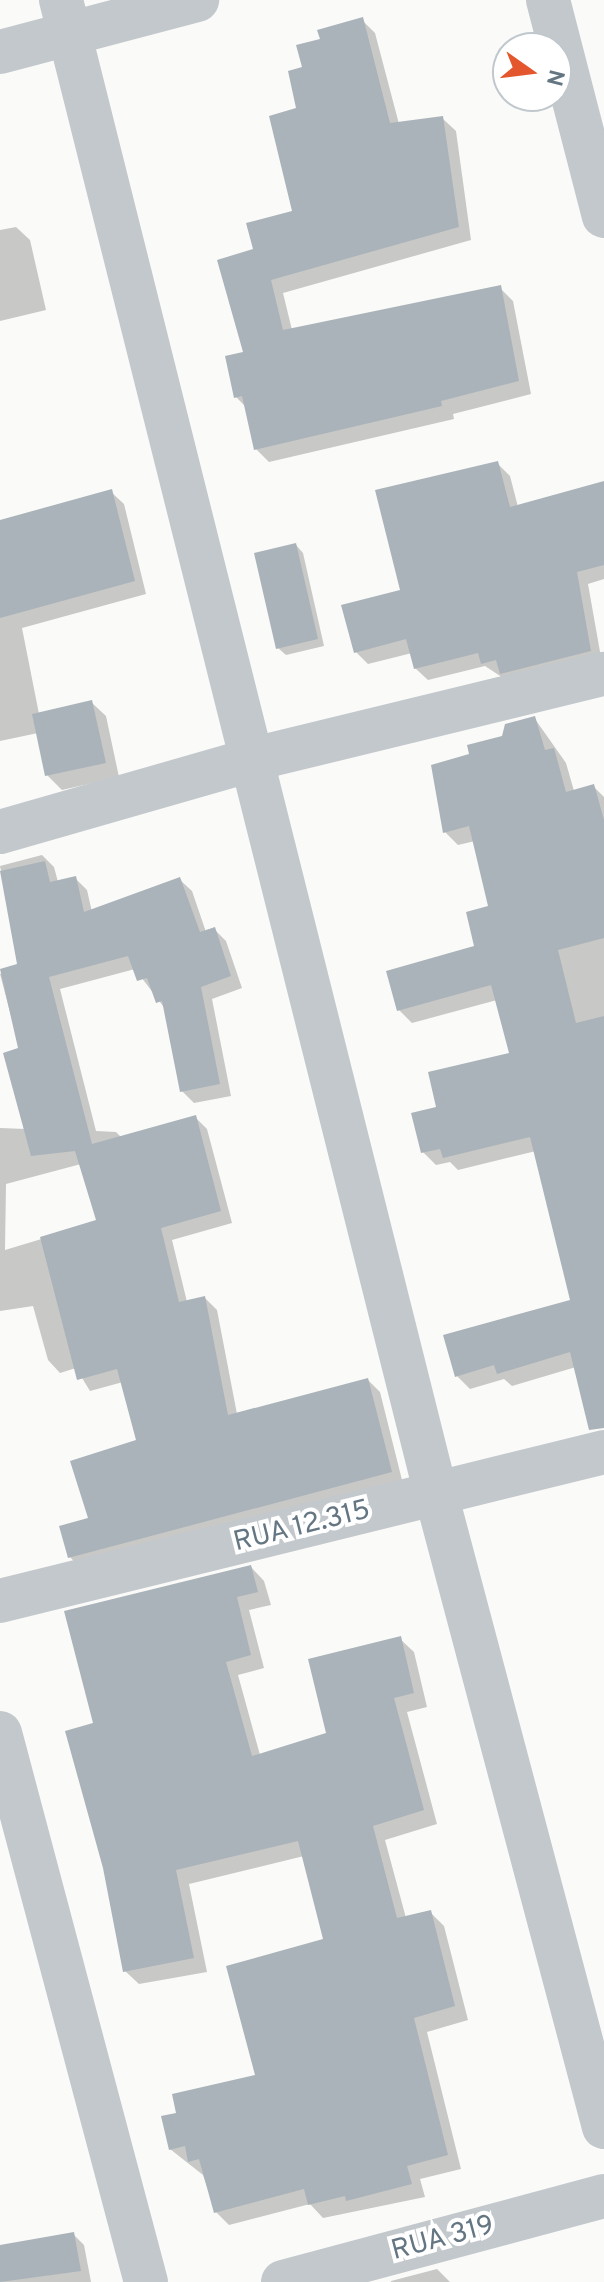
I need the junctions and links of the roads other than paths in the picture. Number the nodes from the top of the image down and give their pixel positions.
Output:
1 (197, 0) edge
2 (548, 0) edge
3 (65, 16) edge
4 (0, 52) edge
5 (604, 216) edge
6 (604, 674) edge
7 (254, 759) junction
8 (0, 832) edge
9 (604, 1452) edge
10 (436, 1494) junction
11 (0, 1601) edge
12 (0, 1733) edge
13 (604, 2127) edge
14 (604, 2196) edge
15 (146, 2282) edge
16 (283, 2282) edge

1 - 3 street
2 - 5 street
3 - 4 street
3 - 7 street
6 - 7 street
7 - 8 street
7 - 10 street
9 - 10 street, RUA 12.315
10 - 11 street, RUA 12.315
10 - 13 street
12 - 15 street
14 - 16 street, RUA 319

